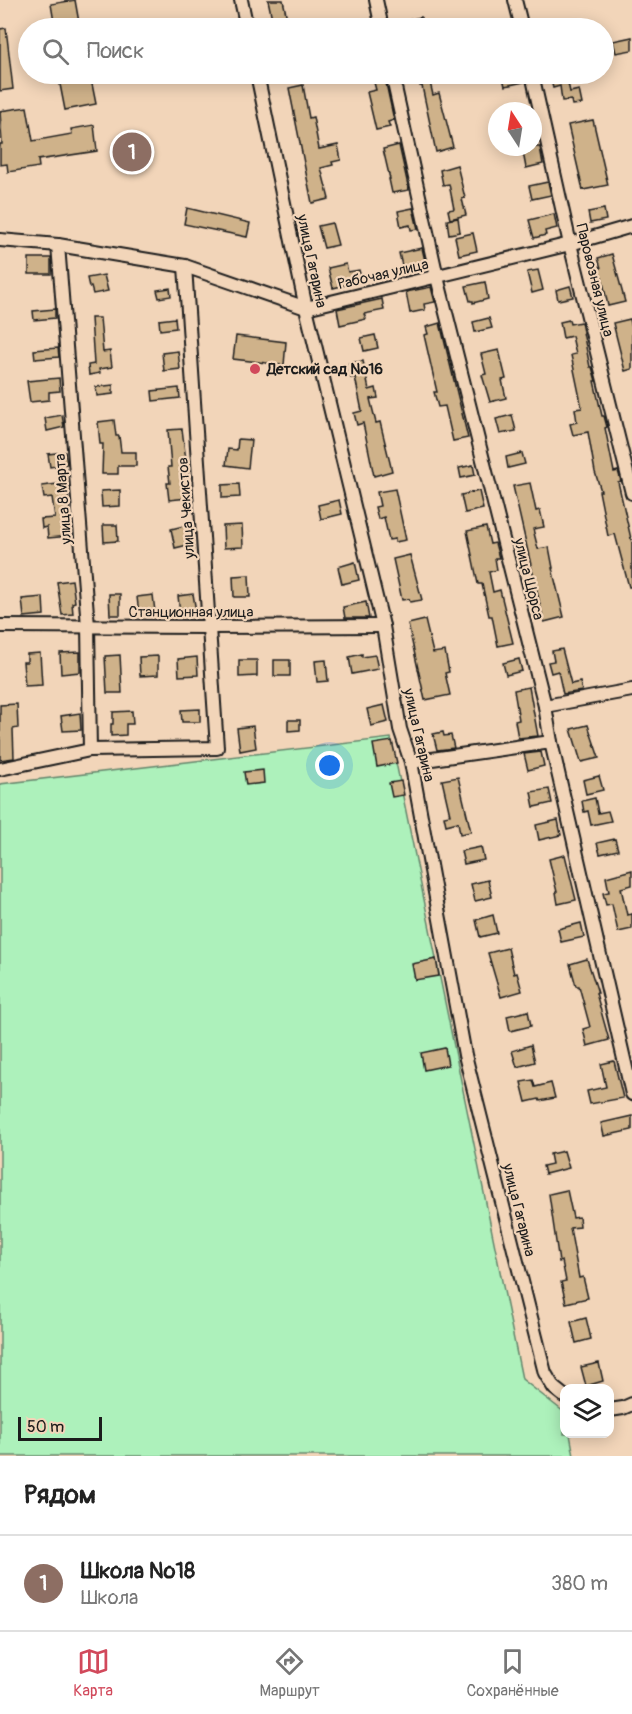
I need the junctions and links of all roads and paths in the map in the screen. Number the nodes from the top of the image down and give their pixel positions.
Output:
1 (241, 0) edge
2 (376, 0) edge
3 (516, 0) edge
4 (245, 18) edge
5 (380, 18) edge
6 (520, 18) edge
7 (259, 84) edge
8 (394, 84) edge
9 (534, 84) edge
10 (632, 226) edge
11 (0, 240) edge
12 (570, 244) junction
13 (58, 245) junction
14 (185, 266) junction
15 (437, 277) junction
16 (306, 308) junction
17 (632, 493) edge
18 (0, 626) edge
19 (88, 626) junction
20 (383, 626) junction
21 (208, 627) junction
22 (632, 690) edge
23 (545, 706) junction
24 (551, 742) junction
25 (90, 750) junction
26 (411, 762) junction
27 (0, 769) edge
28 (632, 1094) edge
29 (560, 1393) edge
30 (632, 1404) edge
31 (614, 1409) edge

1 - 4 street
2 - 5 street
3 - 6 street
7 - 16 street, улица Гагарина
8 - 15 street, улица Щорса
9 - 12 street, Паровозная улица
10 - 12 street, Рабочая улица
11 - 13 street
12 - 15 street, Рабочая улица
12 - 17 street, Паровозная улица
13 - 14 street
13 - 19 street, улица 8 Марта
14 - 16 street
14 - 21 street, улица Чекистов
15 - 16 street, Рабочая улица
15 - 23 street, улица Щорса
16 - 20 street, улица Гагарина
18 - 19 street, Станционная улица
19 - 21 street, Станционная улица
19 - 25 street, улица 8 Марта
20 - 21 street, Станционная улица
20 - 26 street, улица Гагарина
21 - 25 street, улица Чекистов
22 - 23 street
23 - 24 street, улица Щорса
24 - 26 street
24 - 28 street, улица Щорса
25 - 27 street
26 - 29 street, улица Гагарина
30 - 31 street

